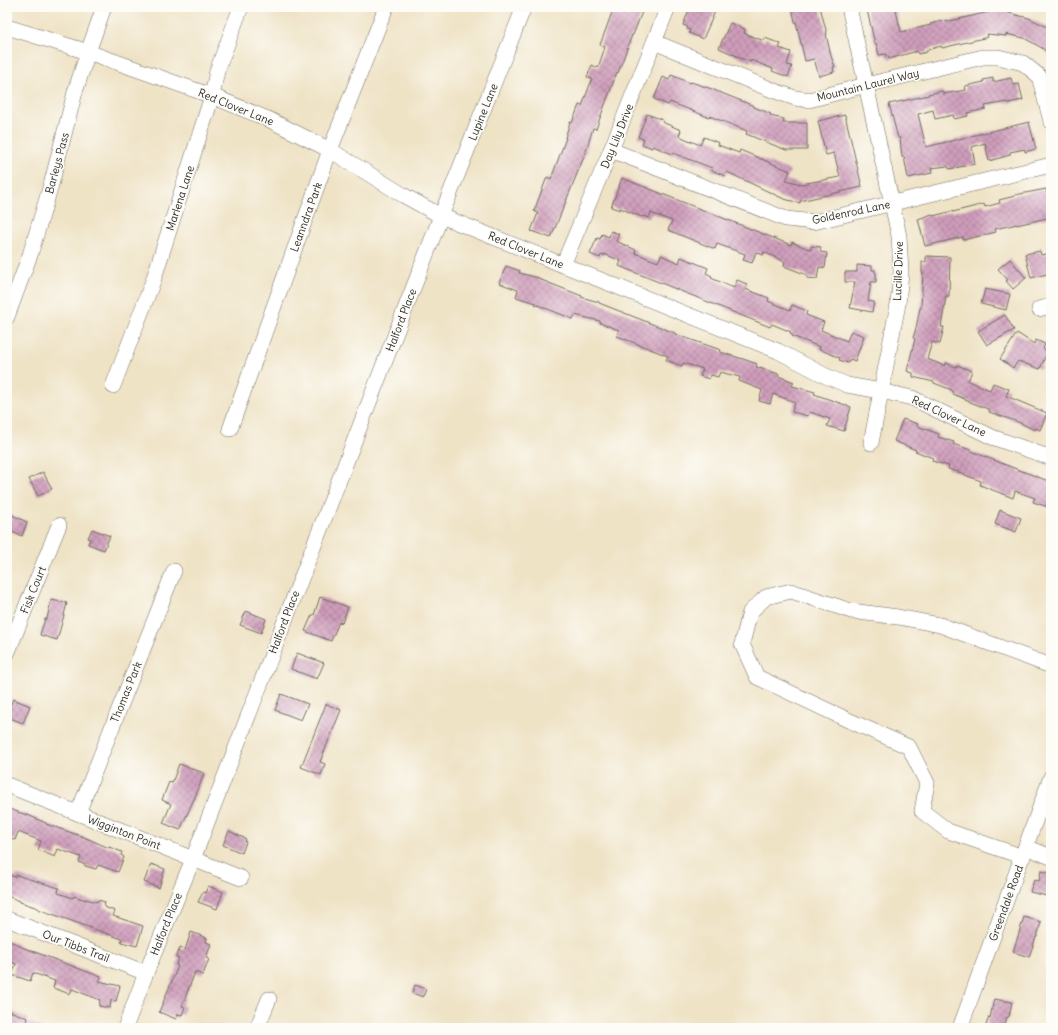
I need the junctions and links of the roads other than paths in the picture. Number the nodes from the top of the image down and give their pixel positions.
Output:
1 (104, 7) edge
2 (241, 7) edge
3 (386, 7) edge
4 (524, 7) edge
5 (668, 7) edge
6 (849, 7) edge
7 (7, 27) edge
8 (654, 42) junction
9 (88, 52) junction
10 (866, 85) junction
11 (212, 96) junction
12 (1051, 121) edge
13 (330, 150) junction
14 (611, 150) junction
15 (1051, 165) edge
16 (892, 203) junction
17 (441, 216) junction
18 (563, 265) junction
19 (7, 317) edge
20 (113, 386) dead end
21 (881, 390) junction
22 (230, 429) dead end
23 (871, 443) dead end
24 (1051, 458) edge
25 (59, 525) dead end
26 (174, 571) dead end
27 (7, 654) edge
28 (1051, 666) edge
29 (1051, 777) edge
30 (7, 785) edge
31 (78, 814) junction
32 (1024, 852) junction
33 (1051, 857) edge
34 (193, 859) junction
35 (241, 878) dead end
36 (7, 919) edge
37 (146, 973) junction
38 (269, 999) dead end
39 (125, 1028) edge
40 (257, 1028) edge
41 (960, 1028) edge

1 - 9 street, Barleys Pass
2 - 11 street, Marlena Lane
3 - 13 street, Leanndra Park
4 - 17 street, Lupine Lane
5 - 8 street, Day Lily Drive
6 - 10 street, Lucille Drive
7 - 9 street, Red Clover Lane
8 - 10 street, Mountain Laurel Way
8 - 14 street, Day Lily Drive
9 - 11 street, Red Clover Lane
9 - 19 street, Barleys Pass
10 - 12 street, Mountain Laurel Way
10 - 16 street, Lucille Drive
11 - 13 street, Red Clover Lane
11 - 20 street, Marlena Lane
13 - 17 street, Red Clover Lane
13 - 22 street, Leanndra Park
14 - 16 street, Goldenrod Lane
14 - 18 street, Day Lily Drive
15 - 16 street, Goldenrod Lane
16 - 21 street, Lucille Drive
17 - 18 street, Red Clover Lane
17 - 34 street, Halford Place
18 - 21 street, Red Clover Lane
21 - 23 street, Lucille Drive
21 - 24 street, Red Clover Lane
25 - 27 street, Fisk Court
26 - 31 street, Thomas Park
28 - 32 street
29 - 32 street, Greendale Road
30 - 31 street, Wigginton Point
31 - 34 street, Wigginton Point
32 - 33 street
32 - 41 street, Greendale Road
34 - 35 street, Wigginton Point
34 - 37 street, Halford Place
36 - 37 street, Our Tibbs Trail
37 - 39 street, Halford Place
38 - 40 street

